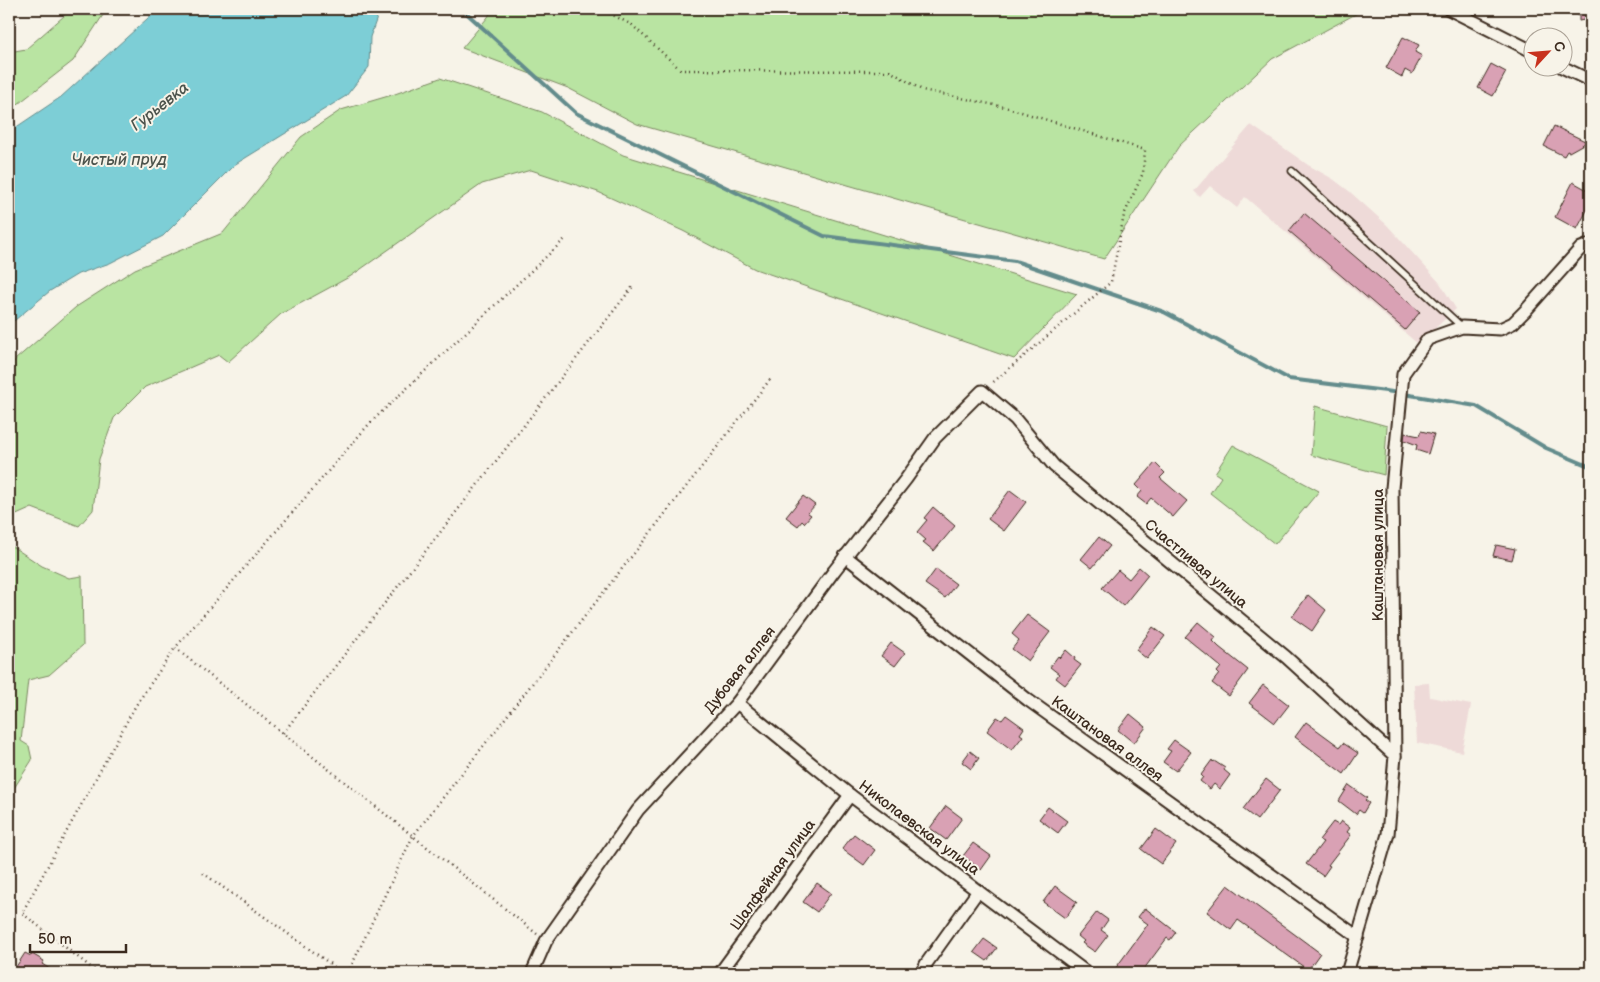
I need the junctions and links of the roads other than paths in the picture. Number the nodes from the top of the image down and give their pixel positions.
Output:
1 (1449, 9) edge
2 (1522, 46) edge
3 (1572, 72) edge
4 (1591, 81) edge
5 (1292, 171) dead end
6 (1591, 244) edge
7 (1462, 327) junction
8 (982, 391) joint
9 (846, 556) junction
10 (737, 703) junction
11 (1396, 756) junction
12 (850, 795) junction
13 (978, 892) junction
14 (1358, 937) junction
15 (532, 973) edge
16 (720, 973) edge
17 (922, 973) edge
18 (1087, 973) edge
19 (1347, 973) edge

1 - 2 street
3 - 4 street
5 - 7 lane
6 - 7 street, Каштановая улица
7 - 11 street, Каштановая улица
8 - 9 street, Дубовая аллея
8 - 11 street, Счастливая улица
9 - 10 street, Дубовая аллея
9 - 14 street, Каштановая аллея
10 - 12 street, Николаевская улица
10 - 15 street, Дубовая аллея
11 - 14 street, Каштановая улица
12 - 13 street, Николаевская улица
12 - 16 street, Шалфейная улица
13 - 17 street
13 - 18 street, Николаевская улица
14 - 19 street, Каштановая улица

